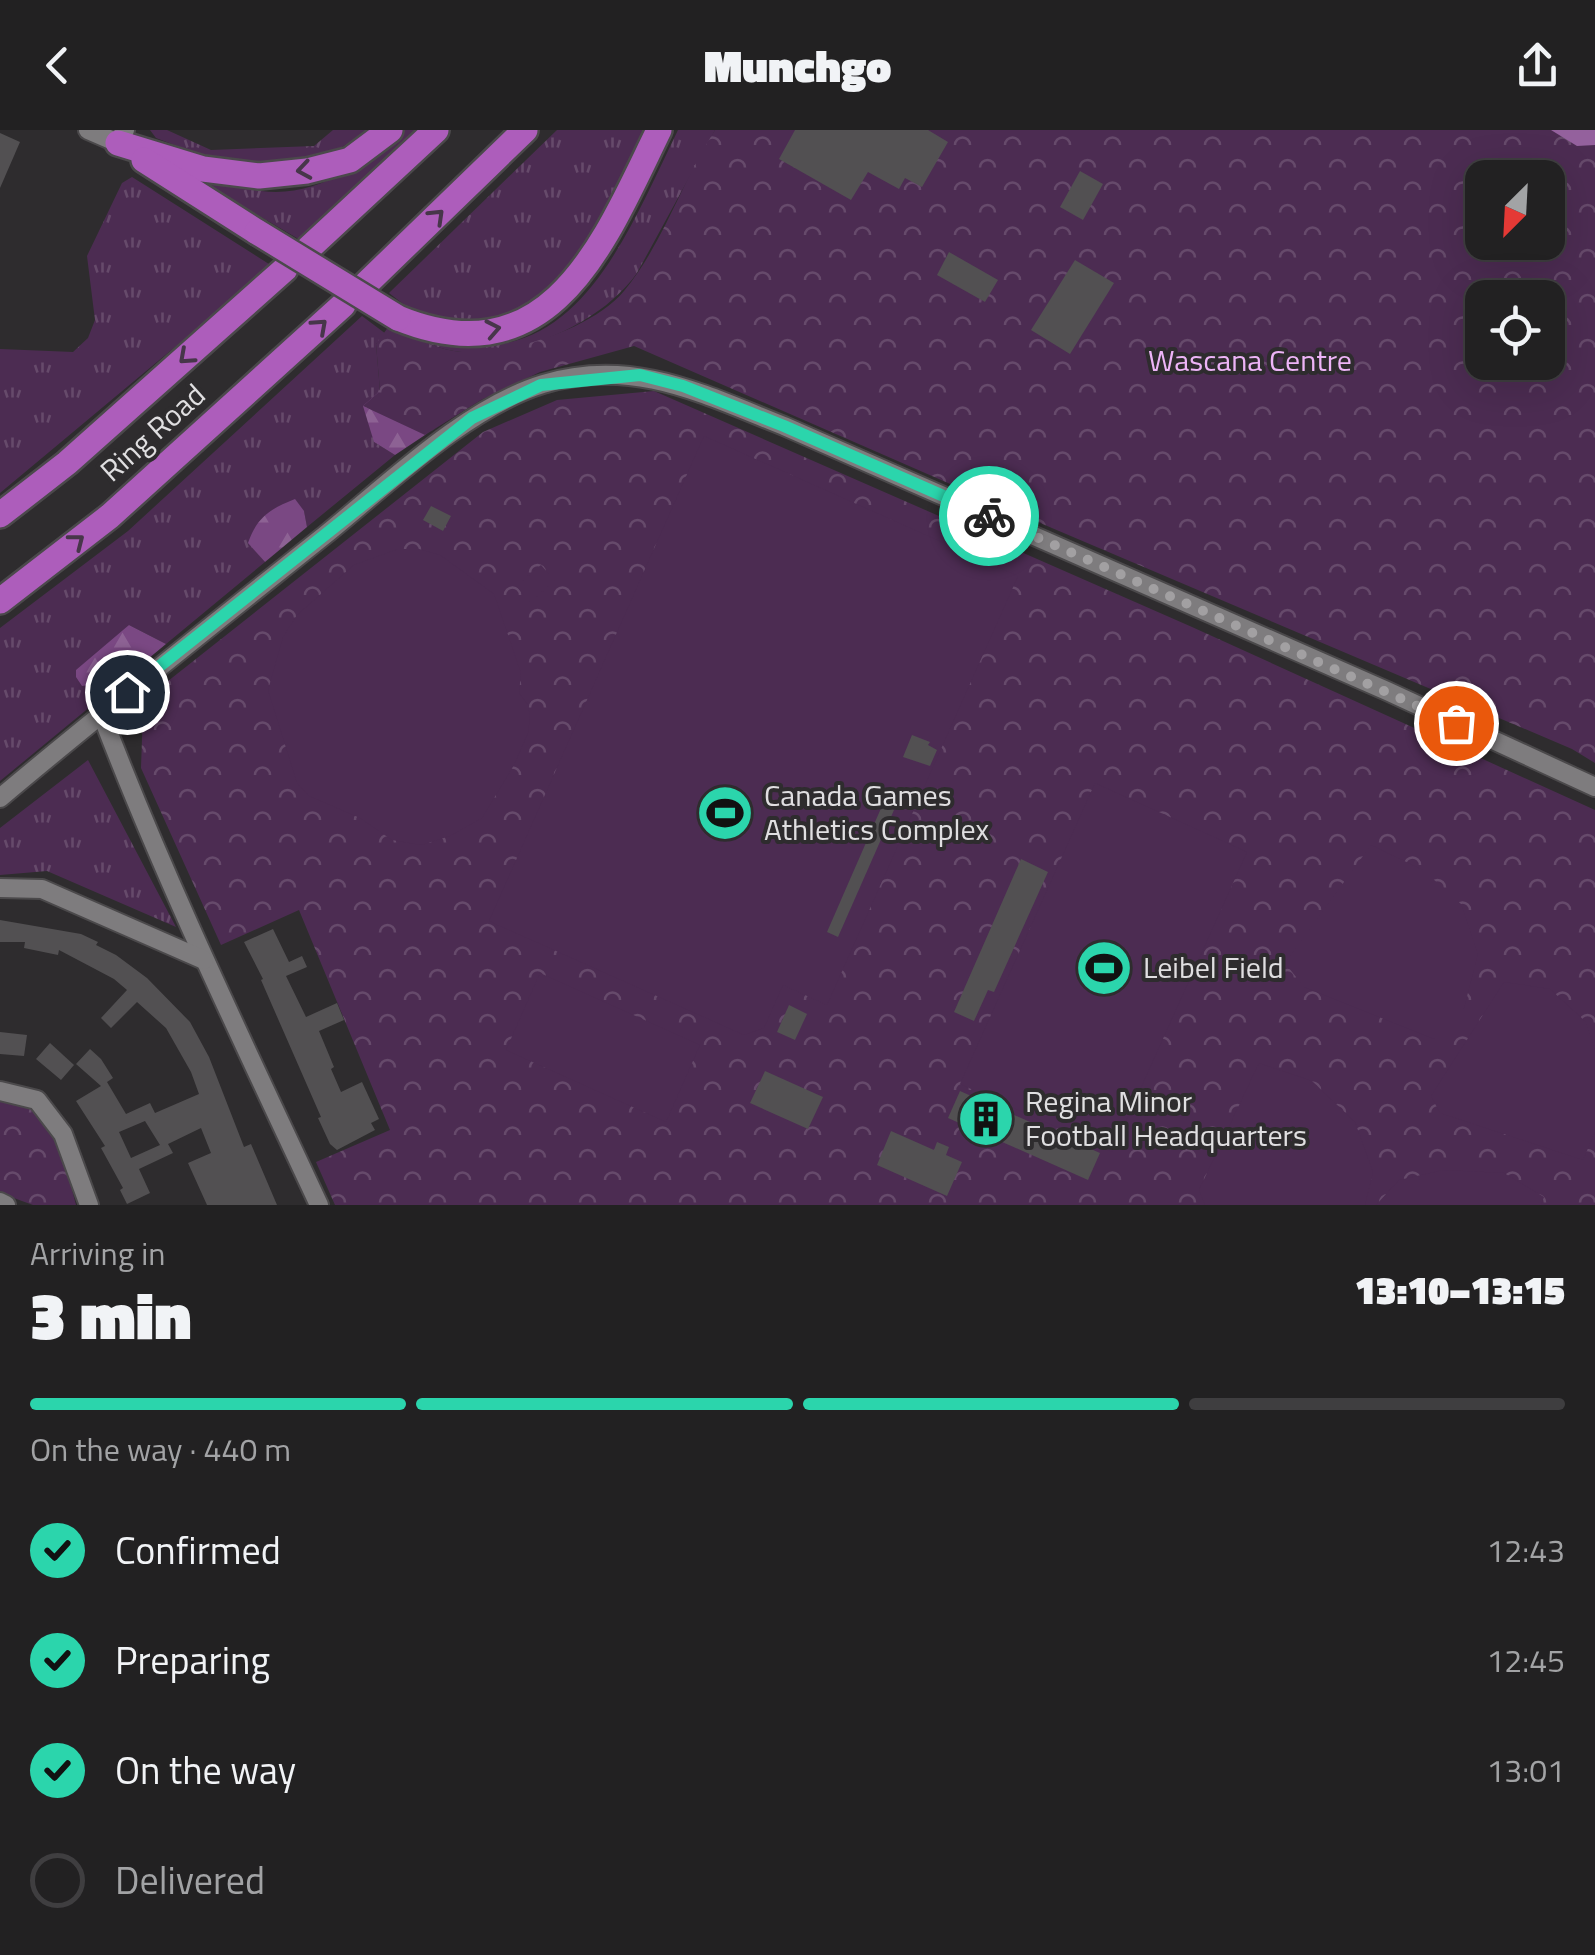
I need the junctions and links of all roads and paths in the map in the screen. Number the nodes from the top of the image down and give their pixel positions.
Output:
1 (88, 130) edge
2 (390, 130) edge
3 (436, 130) edge
4 (526, 130) edge
5 (659, 130) edge
6 (121, 137) edge
7 (309, 248) dead end
8 (285, 269) dead end
9 (366, 284) dead end
10 (343, 305) dead end
11 (0, 516) edge
12 (0, 601) edge
13 (101, 713) junction
14 (1595, 787) edge
15 (0, 798) edge
16 (0, 888) edge
17 (204, 960) junction
18 (0, 1091) edge
19 (88, 1205) edge
20 (319, 1205) edge

1 - 6 street
2 -> 6 highway
3 - 7 highway
9 -> 4 highway
6 -> 5 highway, bridge
8 -> 11 highway, Ring Road
12 -> 10 highway, Ring Road
13 - 14 street
13 - 15 street
13 - 17 street
16 - 17 street
17 - 20 street
18 - 19 street

